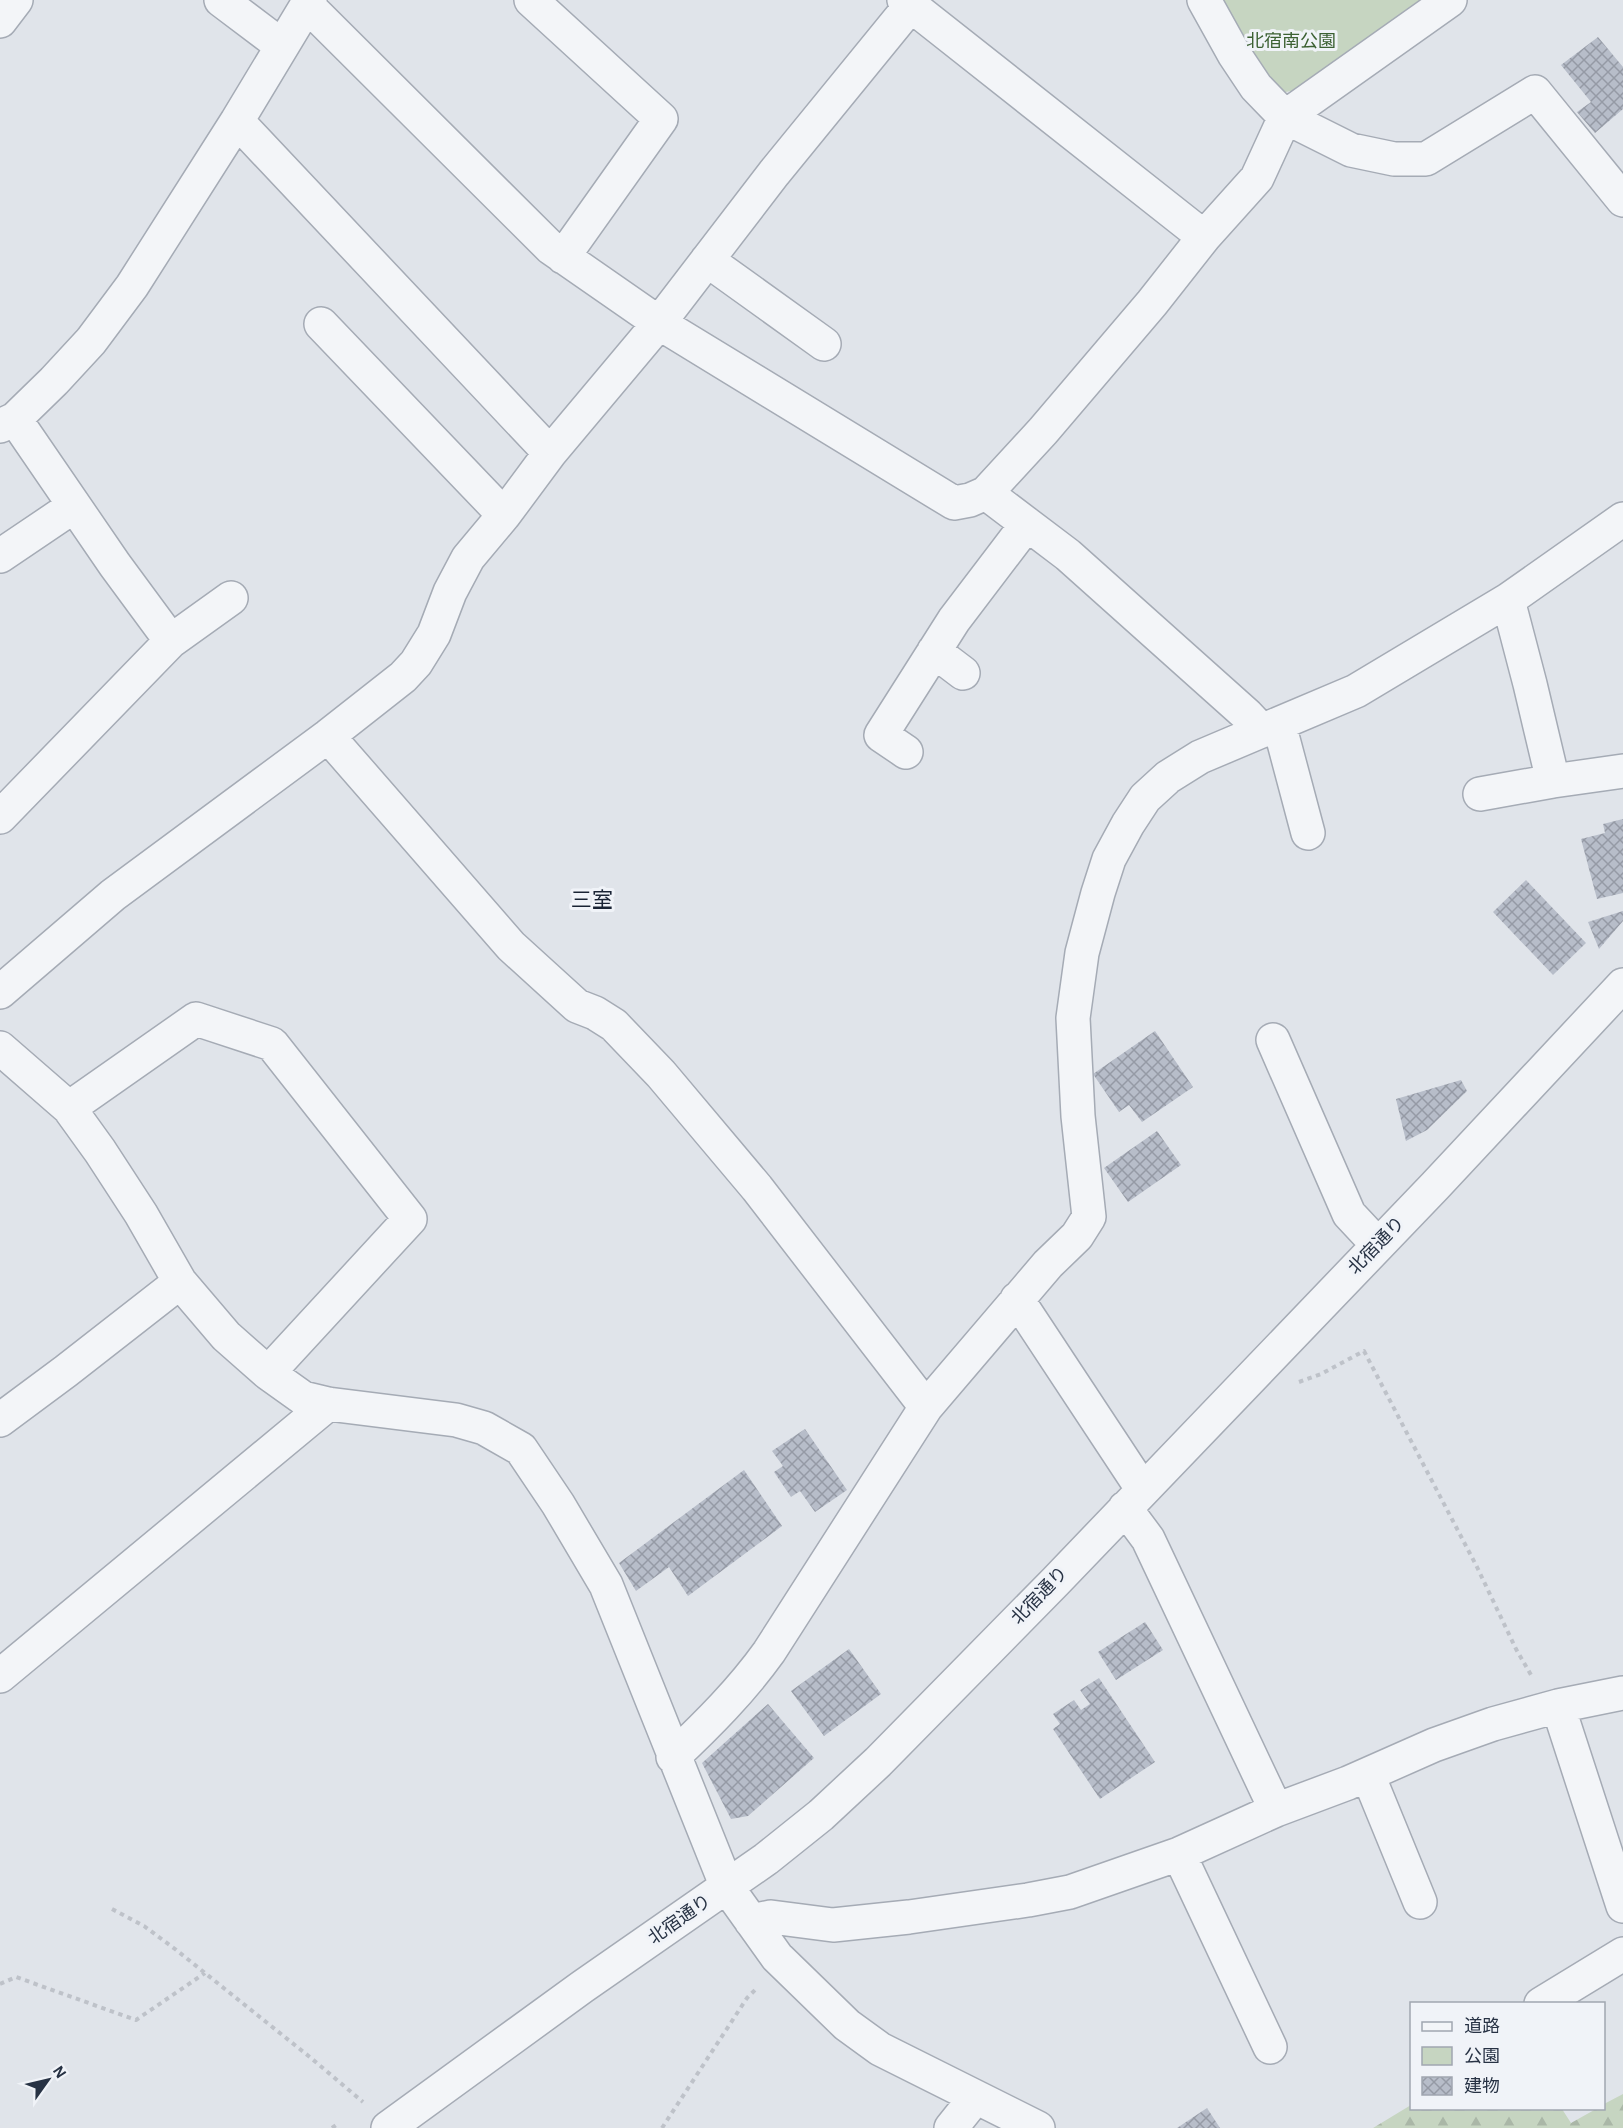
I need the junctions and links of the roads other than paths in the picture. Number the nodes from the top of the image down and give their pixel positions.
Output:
1 (16, 0) edge
2 (221, 0) edge
3 (531, 0) edge
4 (1204, 0) edge
5 (1450, 0) edge
6 (308, 3) edge
7 (907, 3) edge
8 (0, 21) edge
9 (282, 46) junction
10 (1285, 117) junction
11 (237, 121) junction
12 (1623, 200) edge
13 (1204, 237) junction
14 (563, 257) junction
15 (707, 260) junction
16 (659, 323) junction
17 (321, 324) dead end
18 (824, 344) dead end
19 (8, 423) edge
20 (550, 453) junction
21 (986, 493) junction
22 (74, 506) junction
23 (504, 515) junction
24 (1623, 519) edge
25 (1027, 524) junction
26 (0, 556) edge
27 (231, 598) dead end
28 (1508, 600) junction
29 (171, 640) junction
30 (934, 651) junction
31 (963, 673) dead end
32 (1271, 728) junction
33 (328, 736) junction
34 (906, 752) dead end
35 (1623, 771) edge
36 (1552, 781) junction
37 (1480, 794) dead end
38 (0, 817) edge
39 (1308, 833) dead end
40 (1623, 985) edge
41 (0, 992) edge
42 (1273, 1040) dead end
43 (0, 1048) edge
44 (69, 1108) junction
45 (1378, 1245) junction
46 (180, 1282) junction
47 (1017, 1299) junction
48 (268, 1373) junction
49 (328, 1404) junction
50 (926, 1407) junction
51 (0, 1420) edge
52 (1134, 1499) junction
53 (0, 1676) edge
54 (1623, 1693) edge
55 (1551, 1708) junction
56 (673, 1757) junction
57 (1368, 1775) junction
58 (1276, 1810) junction
59 (1179, 1854) junction
60 (727, 1887) junction
61 (1420, 1902) dead end
62 (1623, 1906) edge
63 (751, 1921) junction
64 (1623, 1954) edge
65 (1544, 2002) edge
66 (1270, 2047) dead end
67 (975, 2098) junction
68 (391, 2126) edge
69 (951, 2128) edge
70 (1038, 2128) edge

1 - 8 street
2 - 9 street
3 - 14 street
4 - 10 street
5 - 10 street
6 - 9 street
6 - 14 street
7 - 13 street
7 - 15 street
9 - 11 street
10 - 12 street
10 - 13 street
11 - 19 street
11 - 20 street
13 - 21 street
14 - 16 street
15 - 16 street
15 - 18 street
16 - 20 street
16 - 21 street
17 - 23 street
19 - 22 street
20 - 23 street
21 - 25 street
22 - 26 street
22 - 29 street
23 - 33 street
24 - 28 street
25 - 30 street
25 - 32 street
27 - 29 street
28 - 32 street
28 - 36 street
29 - 38 street
30 - 31 street
30 - 34 street
32 - 39 street
32 - 47 street
33 - 41 street
33 - 50 street
35 - 36 street
36 - 37 street
40 - 45 street, 北宿通り
42 - 45 street
43 - 44 street
44 - 46 street
44 - 48 street
45 - 52 street, 北宿通り
46 - 48 street
46 - 51 street
47 - 50 street
47 - 52 street
48 - 49 street
49 - 53 street
49 - 56 street
50 - 56 street
52 - 58 street
52 - 60 street, 北宿通り
54 - 55 street
55 - 57 street
55 - 62 street
56 - 60 street
57 - 58 street
57 - 61 street
58 - 59 street
59 - 63 street
59 - 66 street
60 - 63 street
60 - 68 street, 北宿通り
63 - 67 street
64 - 65 street
67 - 69 street
67 - 70 street

